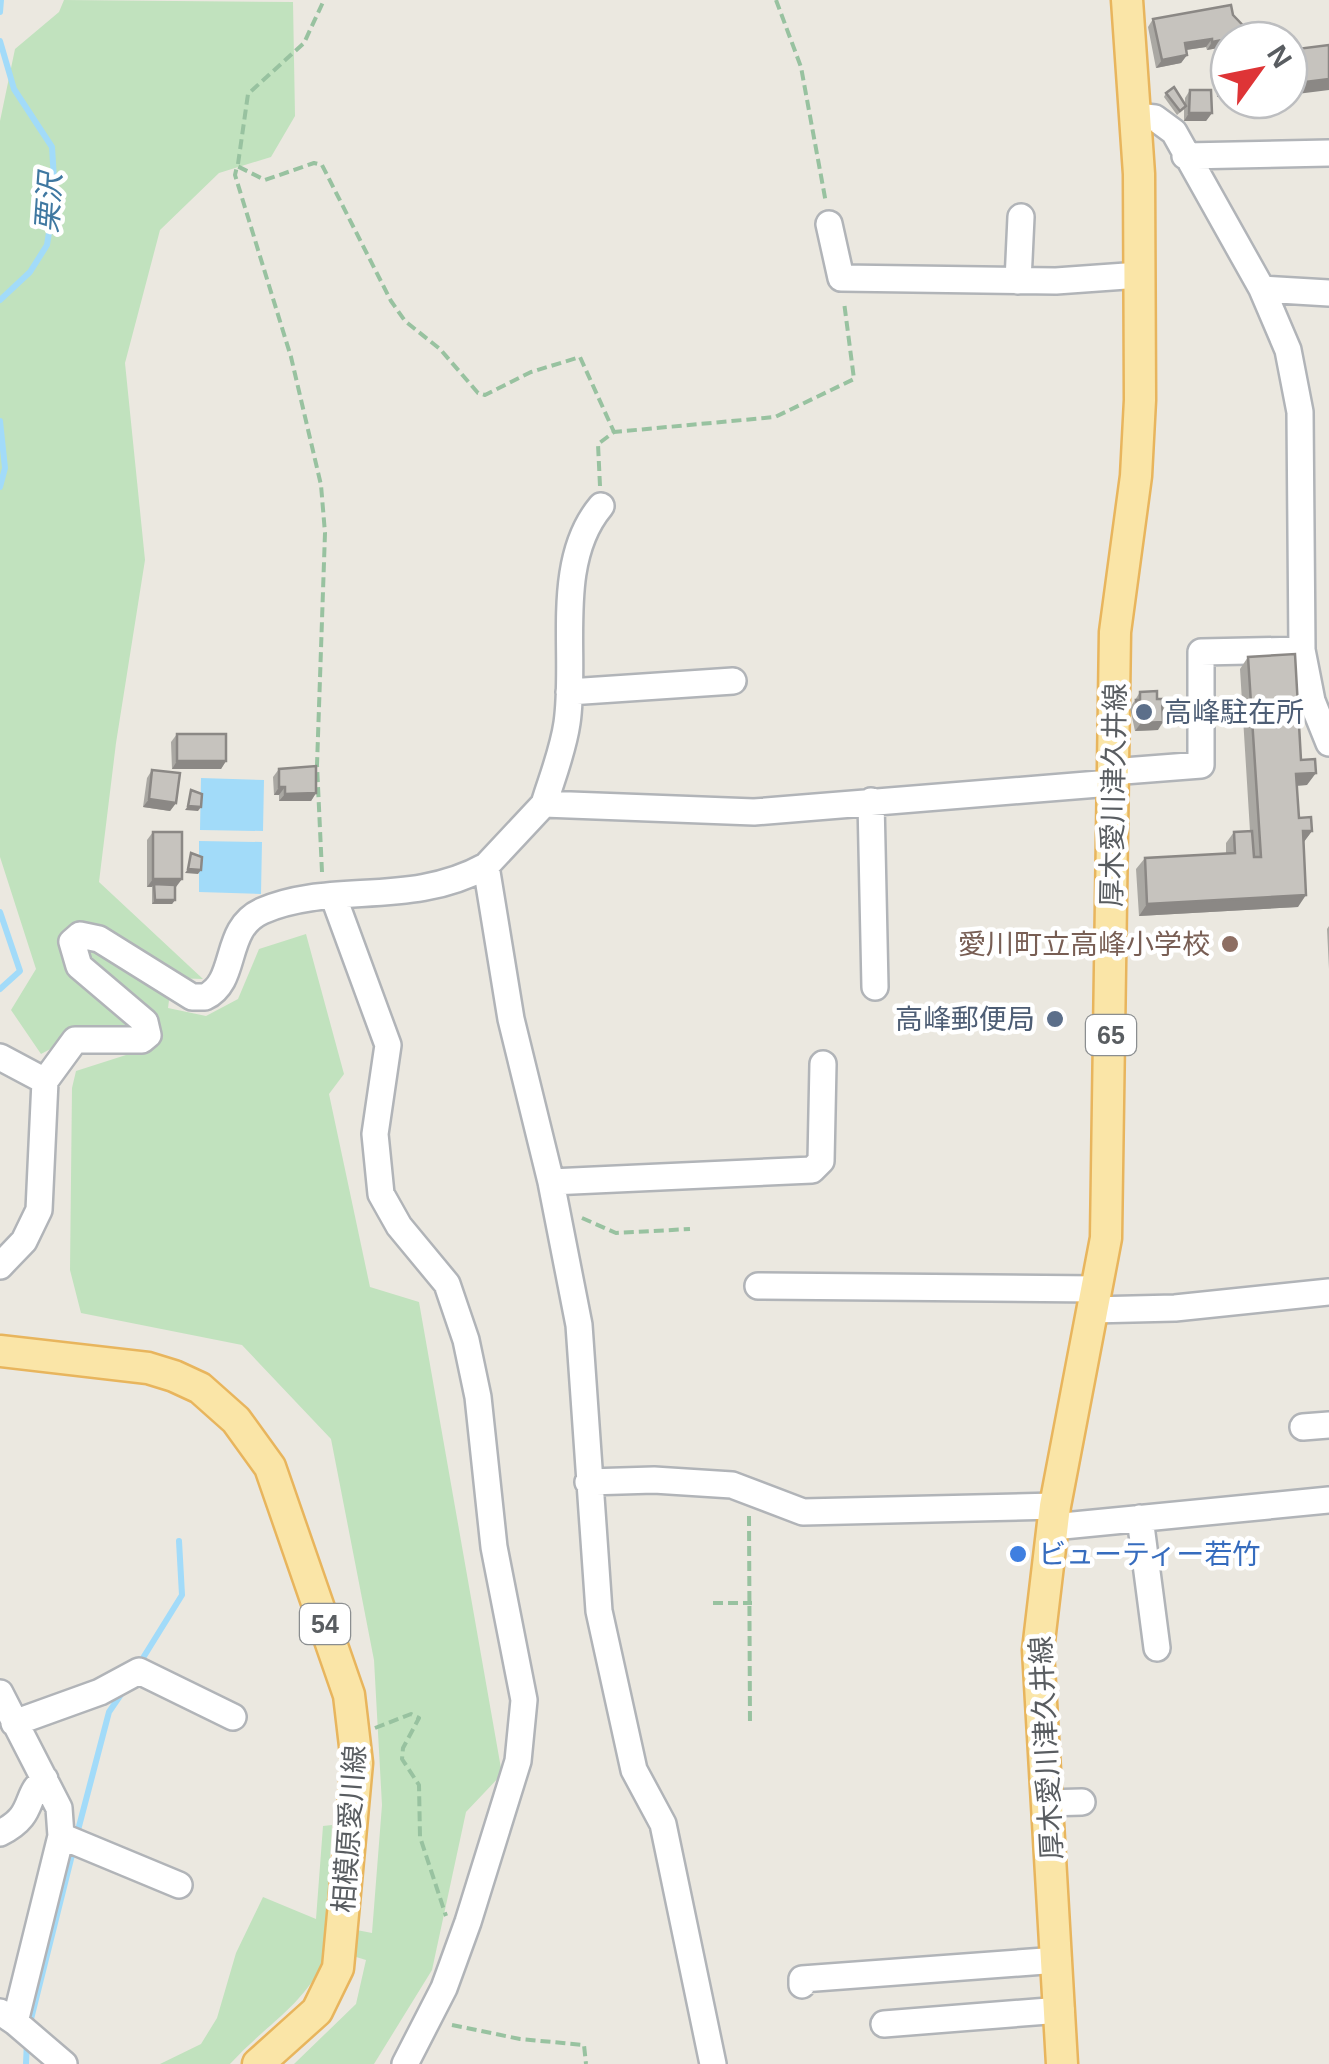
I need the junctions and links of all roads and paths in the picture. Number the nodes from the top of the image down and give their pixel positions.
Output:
1 (324, 0) edge
2 (776, 0) edge
3 (1127, 0) edge
4 (1136, 116) junction
5 (1329, 152) edge
6 (1186, 156) junction
7 (238, 166) junction
8 (1021, 217) dead end
9 (829, 224) joint
10 (1140, 275) junction
11 (841, 278) junction
12 (1018, 280) junction
13 (1262, 289) junction
14 (1329, 293) edge
15 (614, 432) junction
16 (601, 506) joint
17 (1302, 650) junction
18 (733, 681) dead end
19 (569, 692) junction
20 (1329, 743) edge
21 (1111, 777) junction
22 (872, 802) junction
23 (544, 804) junction
24 (486, 866) junction
25 (332, 899) junction
26 (875, 987) dead end
27 (0, 1056) edge
28 (823, 1064) dead end
29 (45, 1080) junction
30 (551, 1182) junction
31 (557, 1212) junction
32 (690, 1230) dead end
33 (0, 1266) edge
34 (758, 1286) dead end
35 (1329, 1292) edge
36 (1095, 1300) junction
37 (0, 1350) edge
38 (1329, 1425) edge
39 (1303, 1426) dead end
40 (588, 1482) junction
41 (748, 1492) junction
42 (1329, 1500) edge
43 (1054, 1517) junction
44 (1140, 1518) junction
45 (712, 1603) dead end
46 (752, 1603) junction
47 (1156, 1648) dead end
48 (0, 1693) edge
49 (233, 1717) dead end
50 (14, 1723) junction
51 (750, 1726) dead end
52 (356, 1732) junction
53 (45, 1780) junction
54 (1082, 1802) dead end
55 (1046, 1803) junction
56 (0, 1833) edge
57 (61, 1836) junction
58 (179, 1885) dead end
59 (458, 1951) junction
60 (1058, 1960) junction
61 (802, 1985) dead end
62 (1061, 2010) junction
63 (7, 2017) edge
64 (894, 2019) dead end
65 (428, 2020) junction
66 (64, 2064) edge
67 (258, 2064) edge
68 (405, 2064) edge
69 (586, 2064) edge
70 (713, 2064) edge
71 (1062, 2064) edge

1 - 7 path
2 - 9 path
3 - 4 main road, 厚木愛川津久井線 / 65
4 - 6 street
4 - 10 main road, 厚木愛川津久井線 / 65
5 - 6 street
6 - 13 street
7 - 15 path
7 - 25 path
8 - 12 street
9 - 11 street
10 - 12 street
10 - 21 main road, 厚木愛川津久井線 / 65
11 - 12 street
11 - 15 path
13 - 14 street
13 - 17 street
15 - 16 path
16 - 19 street
17 - 20 street
17 - 21 street
18 - 19 street
19 - 23 street
21 - 22 street
21 - 36 main road, 厚木愛川津久井線 / 65
22 - 23 street
22 - 26 street
23 - 24 street
24 - 25 street
24 - 30 street
25 - 29 street
25 - 59 street
27 - 29 street
28 - 30 street
29 - 33 street
30 - 31 street
31 - 32 path
31 - 40 street
34 - 36 street
35 - 36 street
36 - 43 main road, 厚木愛川津久井線 / 65
37 - 52 main road, 相模原愛川線 / 54
38 - 39 street
40 - 41 street
40 - 70 street
41 - 43 street
41 - 46 path
42 - 44 street
43 - 44 street
43 - 55 main road, 厚木愛川津久井線 / 65
44 - 47 street
45 - 46 path
46 - 51 path
48 - 50 street
49 - 50 street
50 - 53 street
52 - 59 path
52 - 67 main road, 相模原愛川線 / 54
53 - 56 street
53 - 57 street
54 - 55 street
55 - 60 main road, 厚木愛川津久井線 / 65
57 - 58 street
57 - 63 street
59 - 65 street
60 - 61 street
60 - 62 main road, 厚木愛川津久井線 / 65
62 - 64 street
62 - 71 main road, 厚木愛川津久井線 / 65
63 - 66 street
65 - 68 street
65 - 69 path

